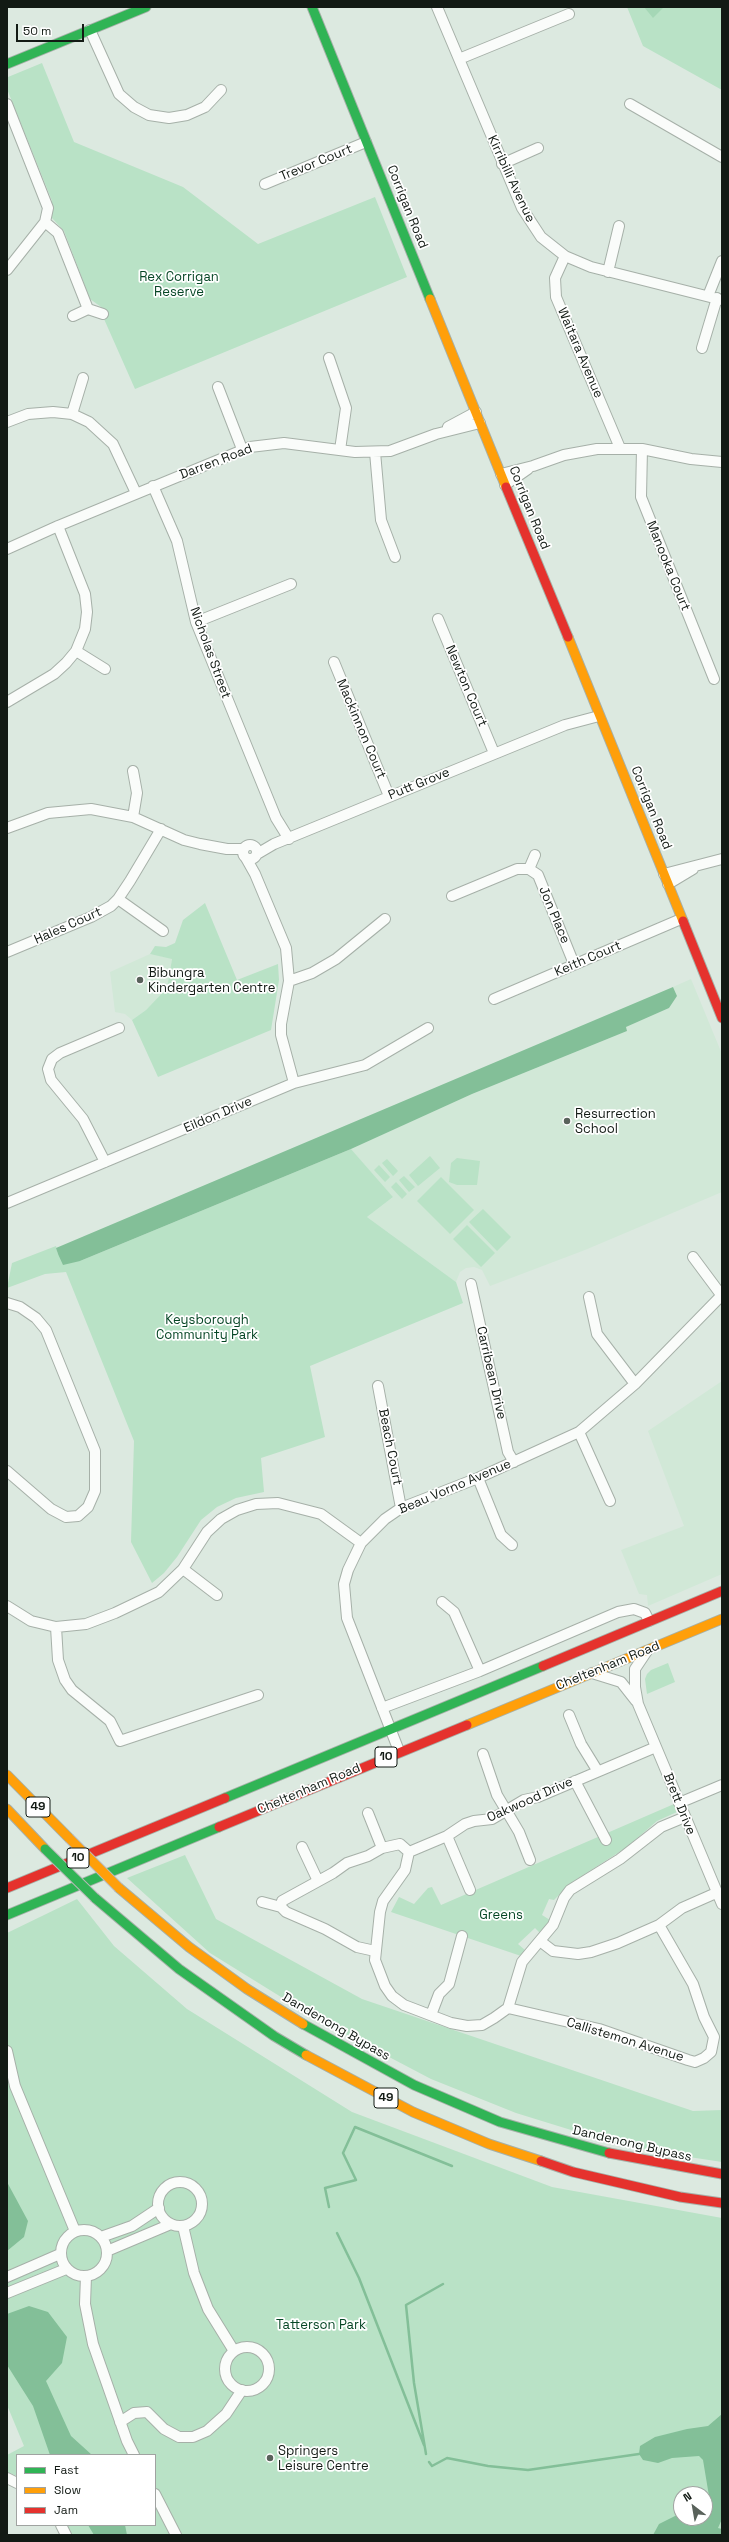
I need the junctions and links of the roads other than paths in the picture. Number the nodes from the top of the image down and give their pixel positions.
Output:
1 (146, 7) edge
2 (312, 7) edge
3 (437, 7) edge
4 (569, 14) dead end
5 (90, 30) junction
6 (459, 59) junction
7 (7, 64) edge
8 (222, 90) dead end
9 (7, 104) edge
10 (630, 104) dead end
11 (366, 142) junction
12 (538, 148) dead end
13 (722, 157) edge
14 (502, 164) junction
15 (265, 184) dead end
16 (45, 222) junction
17 (619, 226) dead end
18 (565, 256) junction
19 (722, 260) edge
20 (7, 270) edge
21 (608, 272) junction
22 (716, 298) edge
23 (88, 309) junction
24 (104, 314) dead end
25 (73, 316) dead end
26 (702, 348) dead end
27 (328, 358) dead end
28 (83, 378) dead end
29 (218, 387) dead end
30 (476, 412) junction
31 (72, 414) junction
32 (7, 422) edge
33 (480, 423) junction
34 (436, 434) junction
35 (620, 448) junction
36 (642, 449) junction
37 (242, 450) junction
38 (340, 450) junction
39 (375, 452) junction
40 (722, 462) edge
41 (533, 466) junction
42 (501, 474) junction
43 (505, 485) junction
44 (154, 486) junction
45 (136, 493) junction
46 (58, 526) junction
47 (7, 549) edge
48 (395, 557) dead end
49 (291, 584) dead end
50 (438, 619) dead end
51 (196, 622) junction
52 (76, 651) junction
53 (334, 662) dead end
54 (105, 670) dead end
55 (714, 679) dead end
56 (7, 702) edge
57 (598, 712) junction
58 (494, 754) junction
59 (133, 772) dead end
60 (389, 796) junction
61 (133, 817) junction
62 (7, 828) edge
63 (161, 829) junction
64 (282, 842) junction
65 (250, 854) junction
66 (535, 855) dead end
67 (722, 859) edge
68 (529, 869) junction
69 (666, 879) junction
70 (452, 896) dead end
71 (118, 899) junction
72 (385, 919) dead end
73 (682, 919) junction
74 (163, 931) dead end
75 (7, 952) edge
76 (574, 964) junction
77 (289, 981) junction
78 (494, 999) dead end
79 (722, 1018) edge
80 (119, 1028) dead end
81 (428, 1028) dead end
82 (294, 1083) junction
83 (105, 1162) junction
84 (7, 1203) edge
85 (693, 1257) dead end
86 (471, 1284) dead end
87 (722, 1296) edge
88 (589, 1297) dead end
89 (7, 1303) edge
90 (635, 1384) junction
91 (378, 1386) dead end
92 (579, 1432) junction
93 (514, 1462) junction
94 (7, 1471) edge
95 (478, 1478) junction
96 (610, 1502) dead end
97 (402, 1508) junction
98 (361, 1543) junction
99 (512, 1545) dead end
100 (182, 1569) junction
101 (722, 1591) edge
102 (218, 1595) dead end
103 (442, 1602) dead end
104 (7, 1606) edge
105 (722, 1619) edge
106 (649, 1621) junction
107 (56, 1627) junction
108 (649, 1649) junction
109 (480, 1671) junction
110 (590, 1673) junction
111 (258, 1695) dead end
112 (638, 1704) junction
113 (382, 1708) junction
114 (569, 1715) dead end
115 (390, 1727) junction
116 (656, 1747) junction
117 (399, 1751) junction
118 (483, 1754) dead end
119 (597, 1770) junction
120 (7, 1775) edge
121 (575, 1781) junction
122 (722, 1785) edge
123 (678, 1803) junction
124 (7, 1809) edge
125 (507, 1811) junction
126 (368, 1813) dead end
127 (685, 1818) junction
128 (447, 1836) junction
129 (606, 1840) dead end
130 (302, 1847) dead end
131 (382, 1848) junction
132 (409, 1852) junction
133 (530, 1860) dead end
134 (318, 1880) junction
135 (7, 1888) edge
136 (470, 1890) dead end
137 (716, 1893) junction
138 (262, 1902) dead end
139 (722, 1904) edge
140 (281, 1907) junction
141 (7, 1915) edge
142 (660, 1924) junction
143 (462, 1936) dead end
144 (540, 1941) junction
145 (375, 1951) junction
146 (508, 2008) junction
147 (431, 2015) junction
148 (718, 2046) edge
149 (7, 2051) edge
150 (7, 2075) edge
151 (16, 2086) junction
152 (722, 2174) edge
153 (722, 2203) edge
154 (159, 2208) junction
155 (171, 2224) junction
156 (183, 2226) junction
157 (75, 2232) junction
158 (101, 2237) junction
159 (107, 2251) junction
160 (60, 2254) junction
161 (66, 2268) junction
162 (86, 2276) junction
163 (7, 2277) edge
164 (7, 2293) edge
165 (234, 2351) junction
166 (242, 2390) junction
167 (120, 2422) junction
168 (134, 2454) edge
169 (7, 2478) edge
170 (16, 2482) edge
171 (156, 2496) edge
172 (62, 2526) edge
173 (66, 2535) edge
174 (176, 2535) edge

1 - 5 main road
2 - 11 main road, Corrigan Road
3 - 6 street, Kirribilli Avenue
4 - 6 street
5 - 7 main road
5 - 8 street
6 - 14 street, Kirribilli Avenue
9 - 16 street
10 - 13 street
11 - 15 street, Trevor Court
11 - 30 main road, Corrigan Road
12 - 14 street
14 - 18 street, Kirribilli Avenue
16 - 20 street
16 - 23 street
17 - 21 street
18 - 21 street, Kirribilli Avenue
18 - 35 street, Waitara Avenue
19 - 22 street
21 - 22 street, Kirribilli Avenue
22 - 26 street
23 - 24 street
23 - 25 street
27 - 38 street
28 - 31 street
29 - 37 street
30 - 33 main road, Corrigan Road
30 - 34 street, Darren Road
31 - 32 street
31 - 45 street
33 - 34 street, Darren Road
33 - 42 main road, Corrigan Road
34 - 39 street, Darren Road
35 - 36 street
35 - 41 street
36 - 40 street
36 - 55 street, Manooka Court
37 - 38 street, Darren Road
37 - 44 street, Darren Road
38 - 39 street, Darren Road
39 - 48 street
41 - 42 street
41 - 43 street
42 - 43 main road, Corrigan Road
43 - 57 main road, Corrigan Road
44 - 45 street, Darren Road
44 - 51 street, Nicholas Street
45 - 46 street, Darren Road
46 - 47 street, Darren Road
46 - 52 street
49 - 51 street
50 - 58 street, Newton Court
51 - 64 street, Nicholas Street
52 - 54 street
52 - 56 street
53 - 60 street, Mackinnon Court
57 - 58 street, Putt Grove
57 - 69 main road, Corrigan Road
58 - 60 street, Putt Grove
59 - 61 street
60 - 64 street, Putt Grove
61 - 62 street, Putt Grove
61 - 63 street, Putt Grove
63 - 65 street, Putt Grove
63 - 71 street, Hales Court
64 - 65 street, Putt Grove
65 - 77 street
66 - 68 street
67 - 69 street
68 - 70 street
68 - 76 street, Jon Place
69 - 73 main road, Corrigan Road
71 - 74 street
71 - 75 street, Hales Court
72 - 77 street
73 - 76 street, Keith Court
73 - 79 main road, Corrigan Road
76 - 78 street, Keith Court
77 - 82 street
80 - 83 street
81 - 82 street, Eildon Drive
82 - 83 street, Eildon Drive
83 - 84 street, Eildon Drive
85 - 87 street
86 - 93 street, Carribean Drive
87 - 90 street, Beau Vorno Avenue
88 - 90 street
89 - 94 street
90 - 92 street, Beau Vorno Avenue
91 - 97 street, Beach Court
92 - 93 street, Beau Vorno Avenue
92 - 96 street
93 - 95 street, Beau Vorno Avenue
95 - 97 street, Beau Vorno Avenue
95 - 99 street
97 - 98 street, Beau Vorno Avenue
98 - 100 street
98 - 113 street, Beau Vorno Avenue
100 - 102 street
100 - 107 street
101 - 106 main road, Cheltenham Road / 10
103 - 109 street
104 - 107 street
105 - 108 main road, Cheltenham Road / 10
106 - 109 street, Cheltenham Road
106 - 115 main road, Cheltenham Road / 10
107 - 111 street
108 - 110 main road, Cheltenham Road / 10
108 - 112 street, Brett Drive
109 - 113 street, Cheltenham Road
110 - 112 street, Brett Drive
110 - 117 main road, Cheltenham Road / 10
112 - 116 street, Brett Drive
113 - 115 street, Beau Vorno Avenue
114 - 119 street
115 - 117 street, Beau Vorno Avenue
115 - 135 main road, Cheltenham Road / 10
116 - 119 street, Oakwood Drive
116 - 123 street, Brett Drive
117 - 141 main road, Cheltenham Road / 10
118 - 125 street
119 - 121 street, Oakwood Drive
120 - 152 main road, Dandenong Bypass / 49, bridge
121 - 125 street, Oakwood Drive
121 - 129 street
122 - 123 street
123 - 127 street, Brett Drive
124 - 153 main road, 49, bridge
125 - 128 street, Oakwood Drive
125 - 133 street
126 - 131 street
127 - 137 street, Brett Drive
127 - 144 street
128 - 132 street, Oakwood Drive
128 - 136 street
130 - 134 street
131 - 132 street
131 - 134 street
132 - 145 street
134 - 140 street
137 - 139 street, Brett Drive
137 - 142 street
138 - 140 street
140 - 145 street
142 - 144 street
142 - 148 street, Callistemon Avenue
143 - 147 street
144 - 146 street
145 - 147 street
146 - 147 street
146 - 148 street, Callistemon Avenue
149 - 151 street
150 - 151 street
151 - 157 street
154 - 155 street
154 - 156 street
154 - 158 street
155 - 156 street
155 - 159 street
156 - 165 street
157 - 158 street
157 - 160 street
158 - 159 street
159 - 162 street
160 - 161 street
160 - 163 street
161 - 162 street
161 - 164 street
162 - 167 street
165 - 166 street
165 - 166 street
166 - 167 street
167 - 168 street
169 - 170 street
171 - 174 street
172 - 173 street

